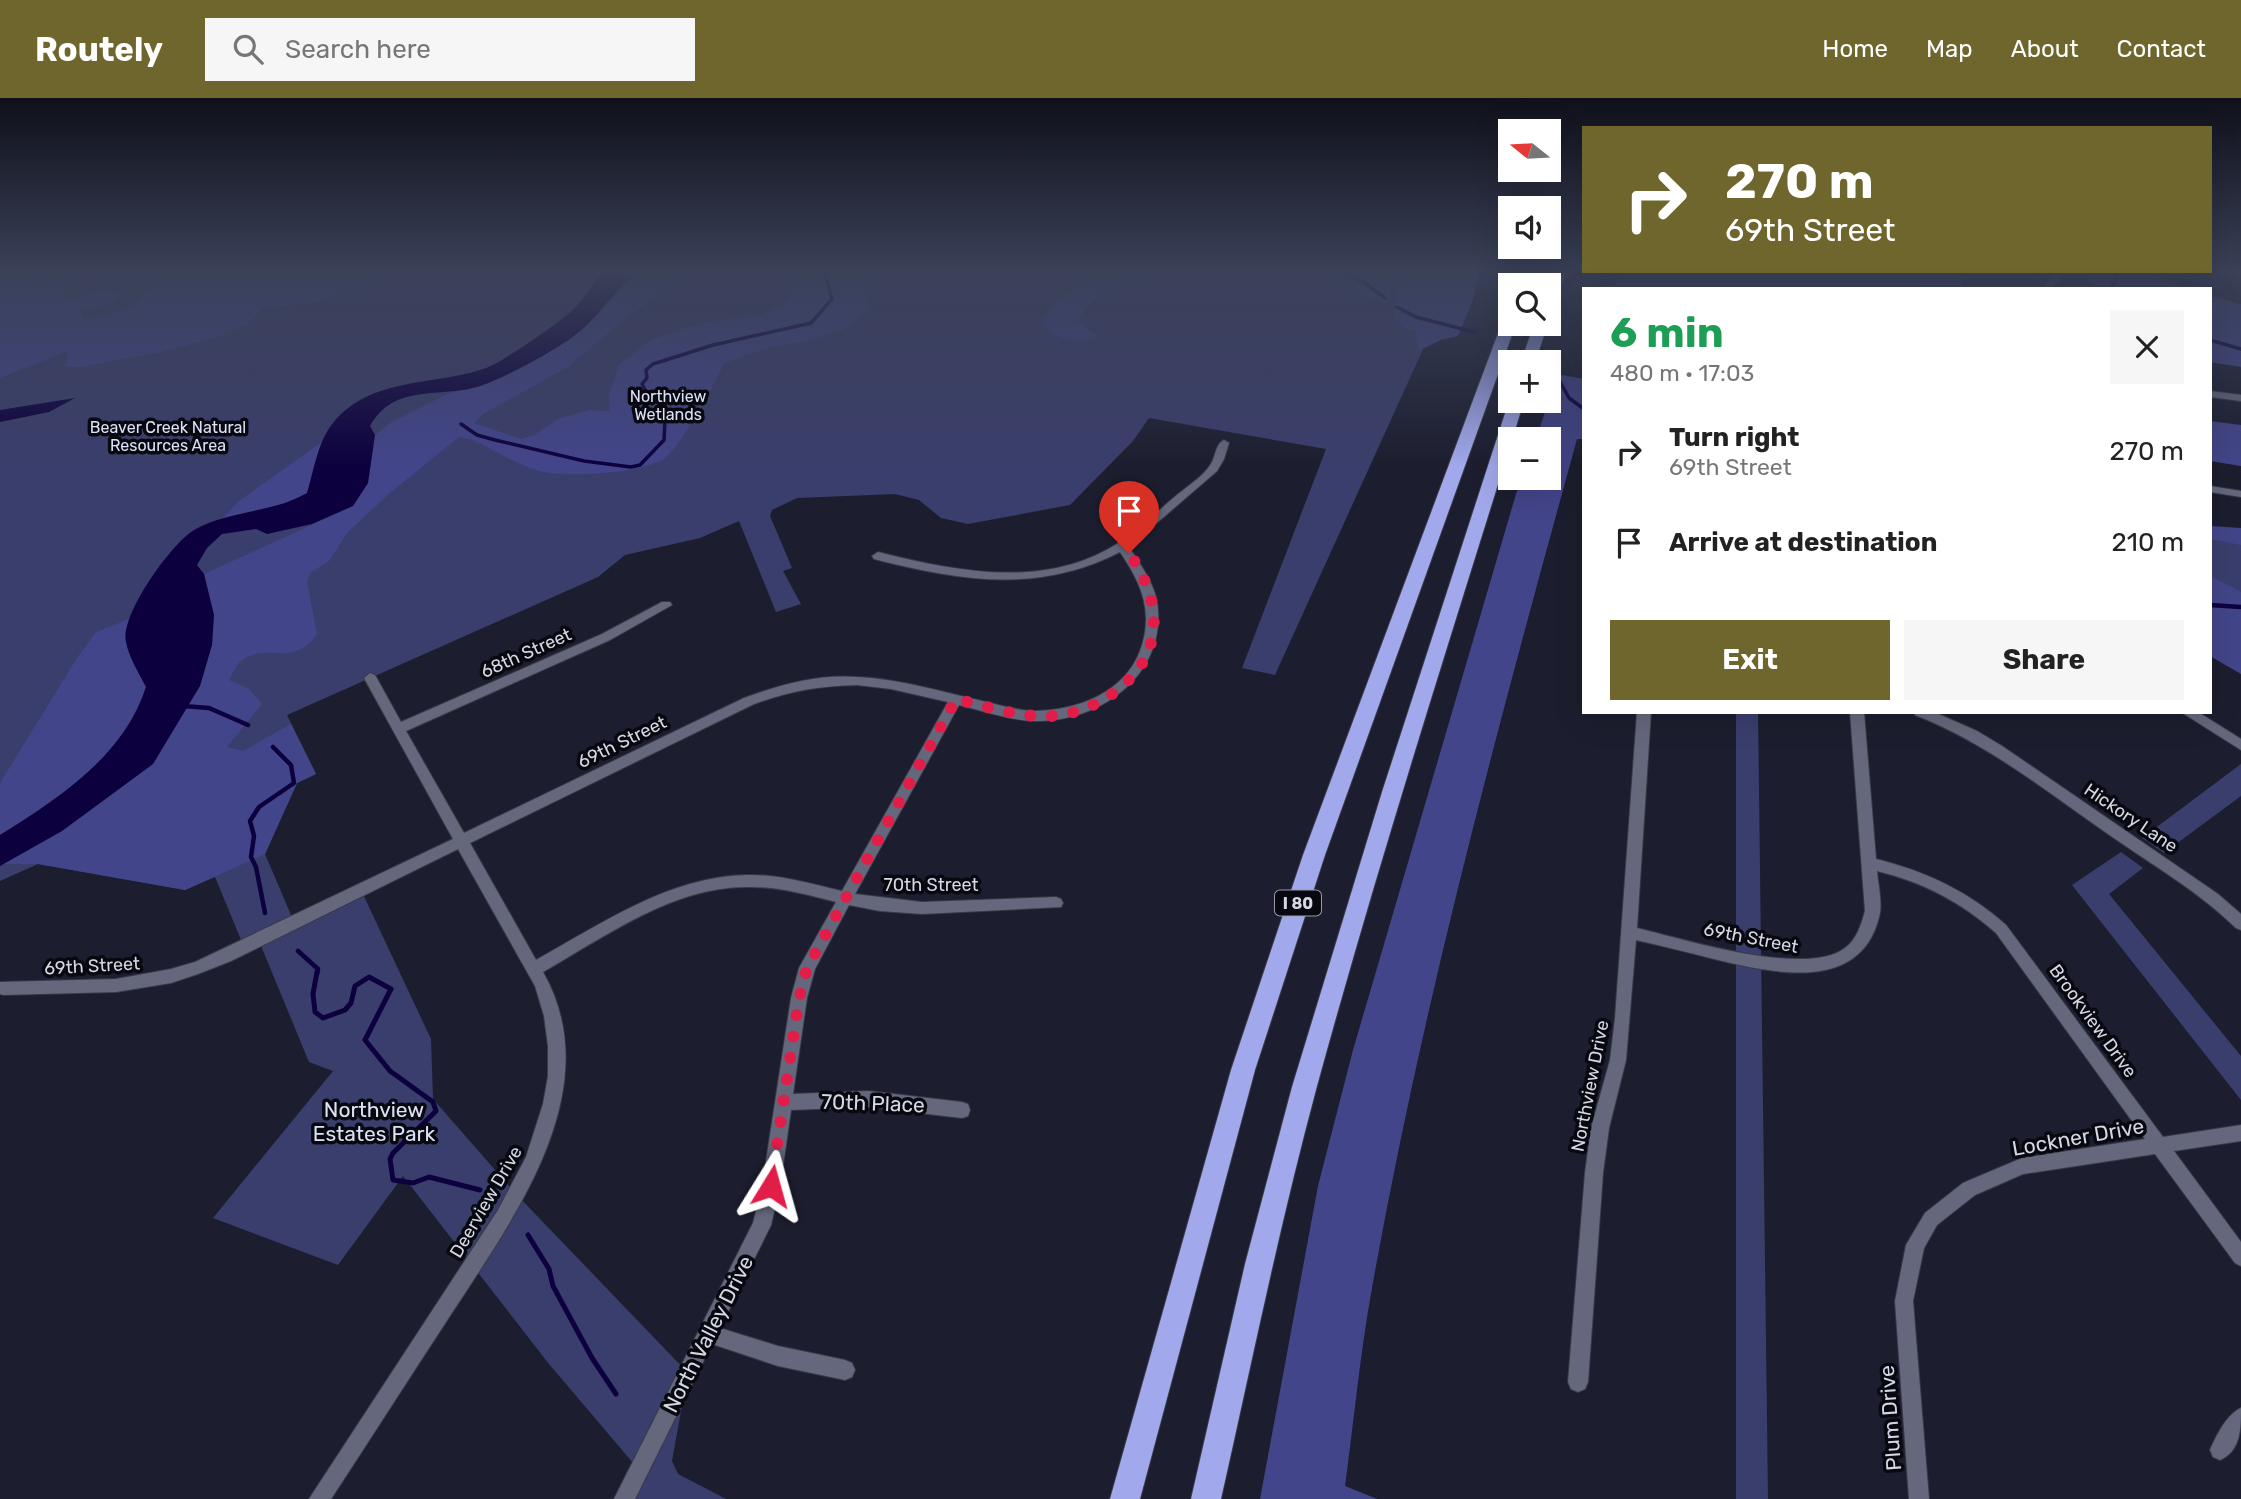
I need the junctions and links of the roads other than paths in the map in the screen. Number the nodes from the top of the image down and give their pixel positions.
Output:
1 (1504, 336) edge
2 (2212, 394) edge
3 (2241, 398) edge
4 (1512, 413) edge
5 (1224, 443) dead end
6 (2212, 489) edge
7 (2241, 494) edge
8 (1122, 546) junction
9 (878, 556) dead end
10 (666, 605) dead end
11 (370, 678) dead end
12 (956, 699) junction
13 (1644, 714) edge
14 (1857, 714) edge
15 (1925, 714) edge
16 (2191, 714) edge
17 (398, 729) junction
18 (2241, 745) edge
19 (462, 842) junction
20 (1870, 863) junction
21 (845, 897) junction
22 (1056, 903) dead end
23 (2241, 923) edge
24 (1629, 932) junction
25 (534, 969) junction
26 (3, 988) dead end
27 (784, 1102) junction
28 (962, 1110) dead end
29 (2241, 1133) edge
30 (2161, 1145) junction
31 (2241, 1257) edge
32 (709, 1334) junction
33 (1906, 1334) joint
34 (845, 1370) dead end
35 (1578, 1382) dead end
36 (2241, 1418) edge
37 (2220, 1450) dead end
38 (319, 1499) edge
39 (624, 1499) edge
40 (1125, 1499) edge
41 (1206, 1499) edge
42 (1919, 1499) edge

1 - 40 highway, I 80
2 - 3 street
4 - 41 highway
5 - 8 street
6 - 7 street
8 - 9 street
8 - 12 street, 69th Street
10 - 17 street, 68th Street
11 - 17 street, Deerview Drive
12 - 19 street, 69th Street
12 - 21 street, North Valley Drive
13 - 24 street, Northview Drive
14 - 20 street
15 - 23 street, Hickory Lane
16 - 18 street
17 - 19 street, Deerview Drive
19 - 25 street, Deerview Drive
19 - 26 street, 69th Street
20 - 24 street, 69th Street
20 - 30 street, Brookview Drive
21 - 22 street, 70th Street
21 - 25 street, 70th Street
21 - 27 street, North Valley Drive
24 - 35 street, Northview Drive
25 - 38 street, Deerview Drive
27 - 28 street, 70th Place
27 - 32 street, North Valley Drive
29 - 30 street, Lockner Drive
30 - 31 street, Brookview Drive
30 - 33 street, Lockner Drive
32 - 34 street
32 - 39 street, North Valley Drive
33 - 42 street, Plum Drive
36 - 37 street

